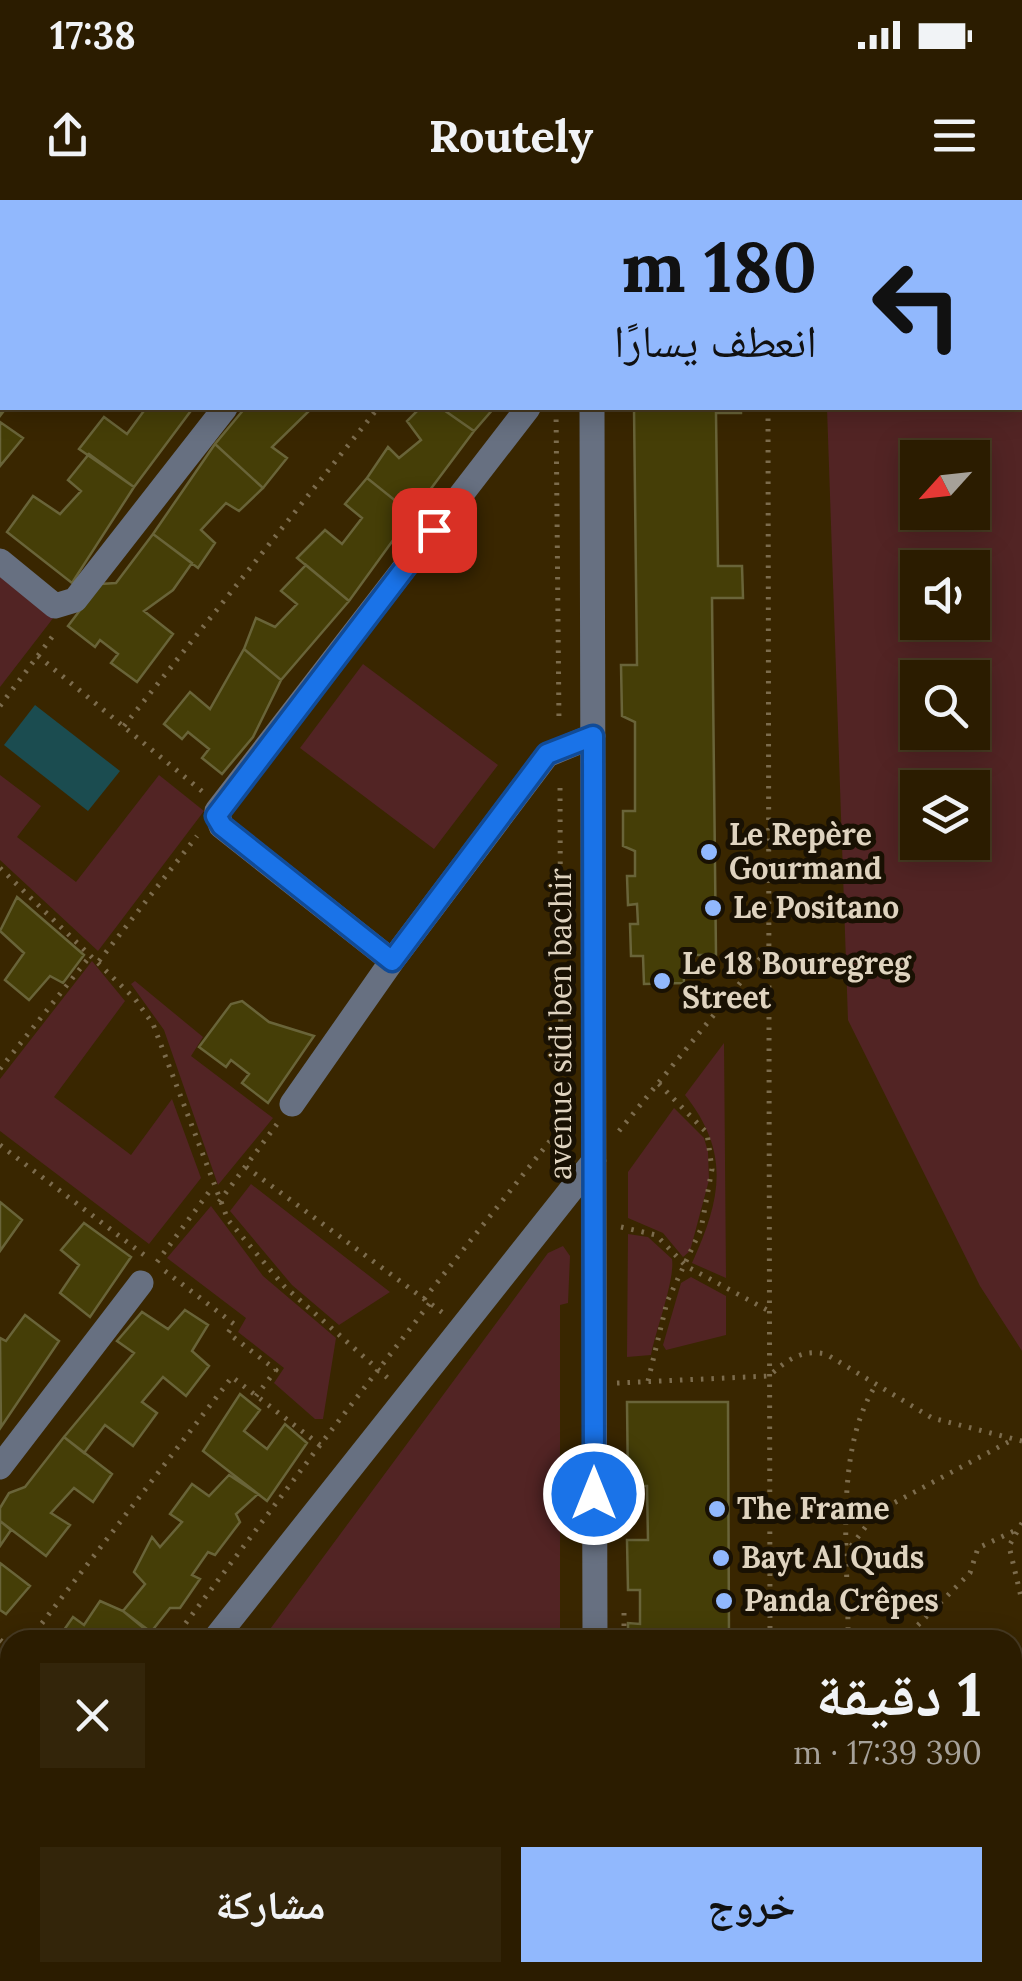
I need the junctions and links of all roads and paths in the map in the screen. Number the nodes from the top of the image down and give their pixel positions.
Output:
1 (223, 410) edge
2 (376, 410) edge
3 (526, 410) edge
4 (556, 410) edge
5 (592, 410) edge
6 (768, 410) edge
7 (0, 561) edge
8 (75, 600) junction
9 (38, 656) junction
10 (0, 706) edge
11 (124, 726) junction
12 (593, 736) junction
13 (560, 748) junction
14 (219, 811) junction
15 (0, 868) edge
16 (769, 947) junction
17 (91, 955) junction
18 (392, 961) junction
19 (98, 962) junction
20 (0, 1069) edge
21 (658, 1083) junction
22 (292, 1104) joint
23 (594, 1161) junction
24 (246, 1167) junction
25 (212, 1188) junction
26 (219, 1202) junction
27 (621, 1227) dead end
28 (686, 1266) junction
29 (141, 1283) joint
30 (427, 1301) junction
31 (770, 1311) junction
32 (462, 1326) junction
33 (378, 1370) junction
34 (769, 1376) junction
35 (648, 1382) junction
36 (594, 1384) junction
37 (874, 1387) junction
38 (407, 1396) junction
39 (1011, 1440) junction
40 (1022, 1442) edge
41 (320, 1445) junction
42 (0, 1467) edge
43 (1022, 1523) edge
44 (1014, 1530) junction
45 (849, 1549) junction
46 (1022, 1602) edge
47 (37, 1630) edge
48 (181, 1630) edge
49 (222, 1630) edge
50 (595, 1630) edge
51 (770, 1630) edge
52 (848, 1630) edge
53 (914, 1630) edge

1 - 8 street
2 - 11 path
3 - 14 street
4 - 13 path
5 - 12 street, avenue sidi ben bachir
6 - 16 path
7 - 8 street
8 - 9 path
9 - 10 path
9 - 11 path
11 - 14 path
12 - 13 street
12 - 23 street, avenue sidi ben bachir
13 - 18 street
13 - 30 path
14 - 18 street
14 - 19 path
15 - 17 path
16 - 21 path
16 - 31 path
17 - 19 path
17 - 20 path
18 - 22 street
19 - 25 path
21 - 23 path
21 - 28 path
22 - 24 path
23 - 32 street
23 - 36 street, avenue sidi ben bachir
24 - 26 path
24 - 30 path
25 - 26 path
25 - 29 path
26 - 33 path
27 - 28 path
28 - 31 path
28 - 35 path
29 - 42 street
30 - 32 path
30 - 33 path
31 - 34 path
32 - 38 street
33 - 38 path
33 - 41 path
34 - 35 path
34 - 37 path
34 - 51 path
35 - 36 path
36 - 50 street, avenue sidi ben bachir
37 - 39 path
37 - 45 path
38 - 49 street
39 - 40 path
39 - 45 path
41 - 47 path
41 - 48 path
43 - 44 path
44 - 46 path
44 - 53 path
45 - 52 path

